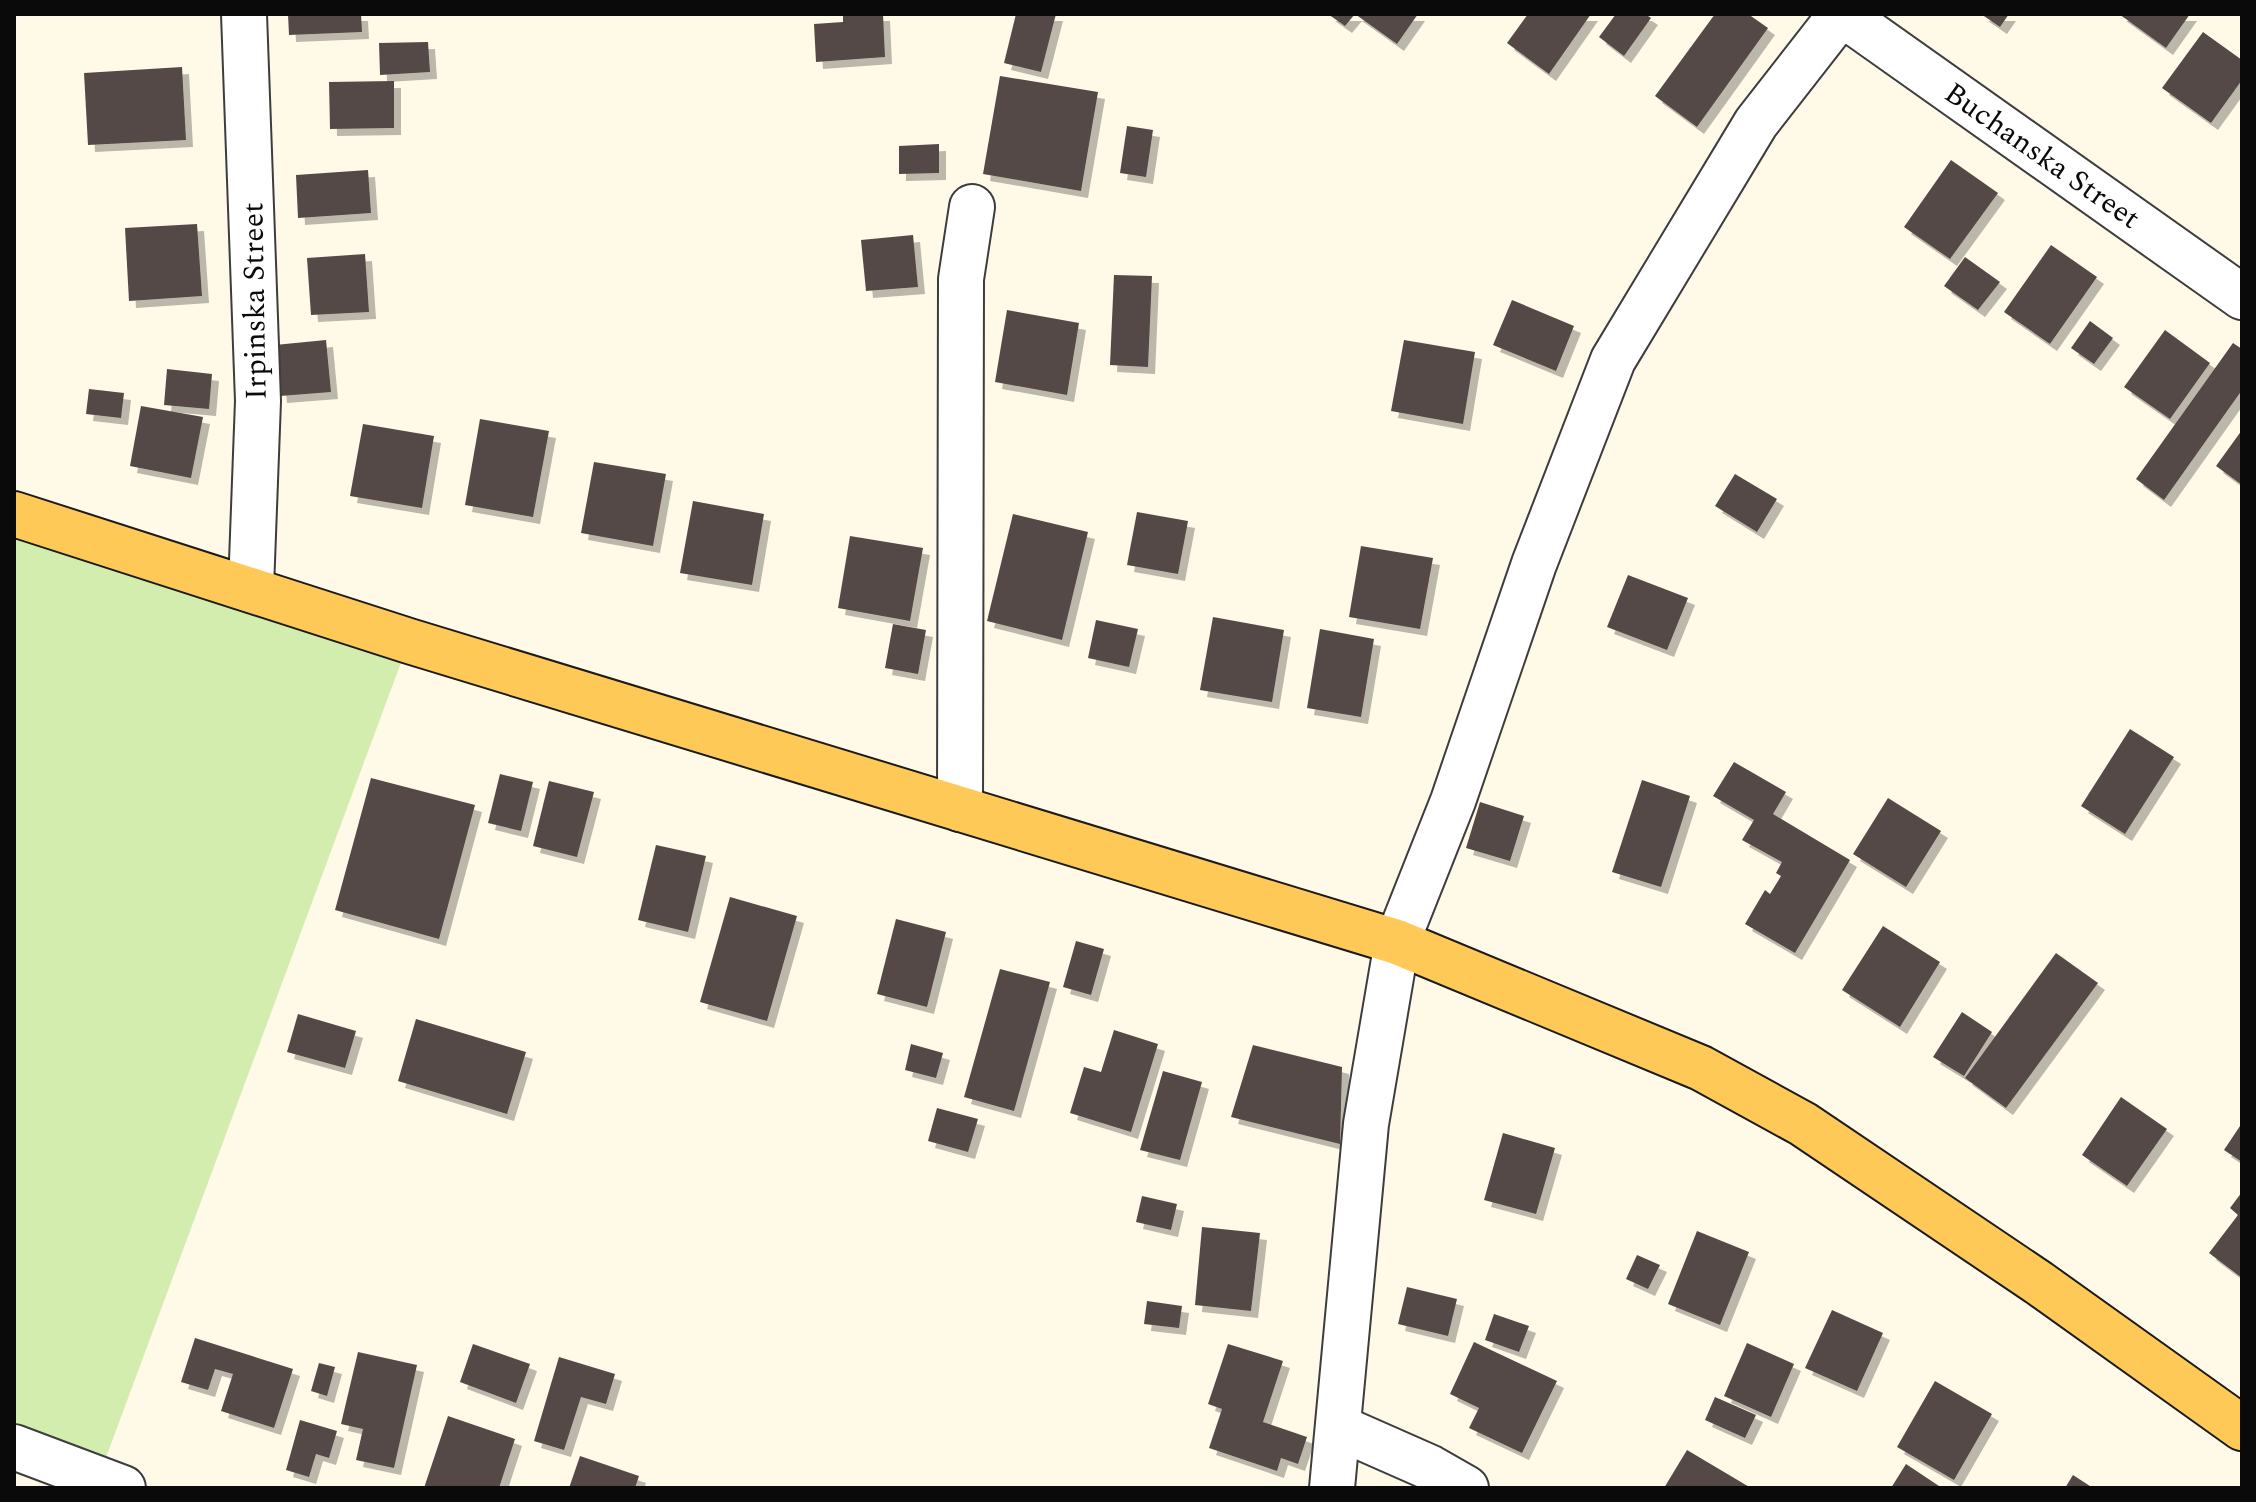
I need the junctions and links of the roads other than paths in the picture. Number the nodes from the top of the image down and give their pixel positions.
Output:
1 (244, 14) edge
2 (1842, 14) edge
3 (972, 207) dead end
4 (2242, 297) edge
5 (14, 514) edge
6 (251, 588) junction
7 (960, 809) junction
8 (1397, 942) junction
9 (1338, 1427) junction
10 (2242, 1428) edge
11 (14, 1447) edge
12 (123, 1488) edge
13 (1332, 1488) edge
14 (1466, 1488) edge

1 - 6 street, Irpinska Street
2 - 4 street, Buchanska Street
2 - 8 street
3 - 7 street
5 - 6 main road
6 - 7 main road
7 - 8 main road
8 - 9 street
8 - 10 main road
9 - 13 street
9 - 14 street
11 - 12 street

